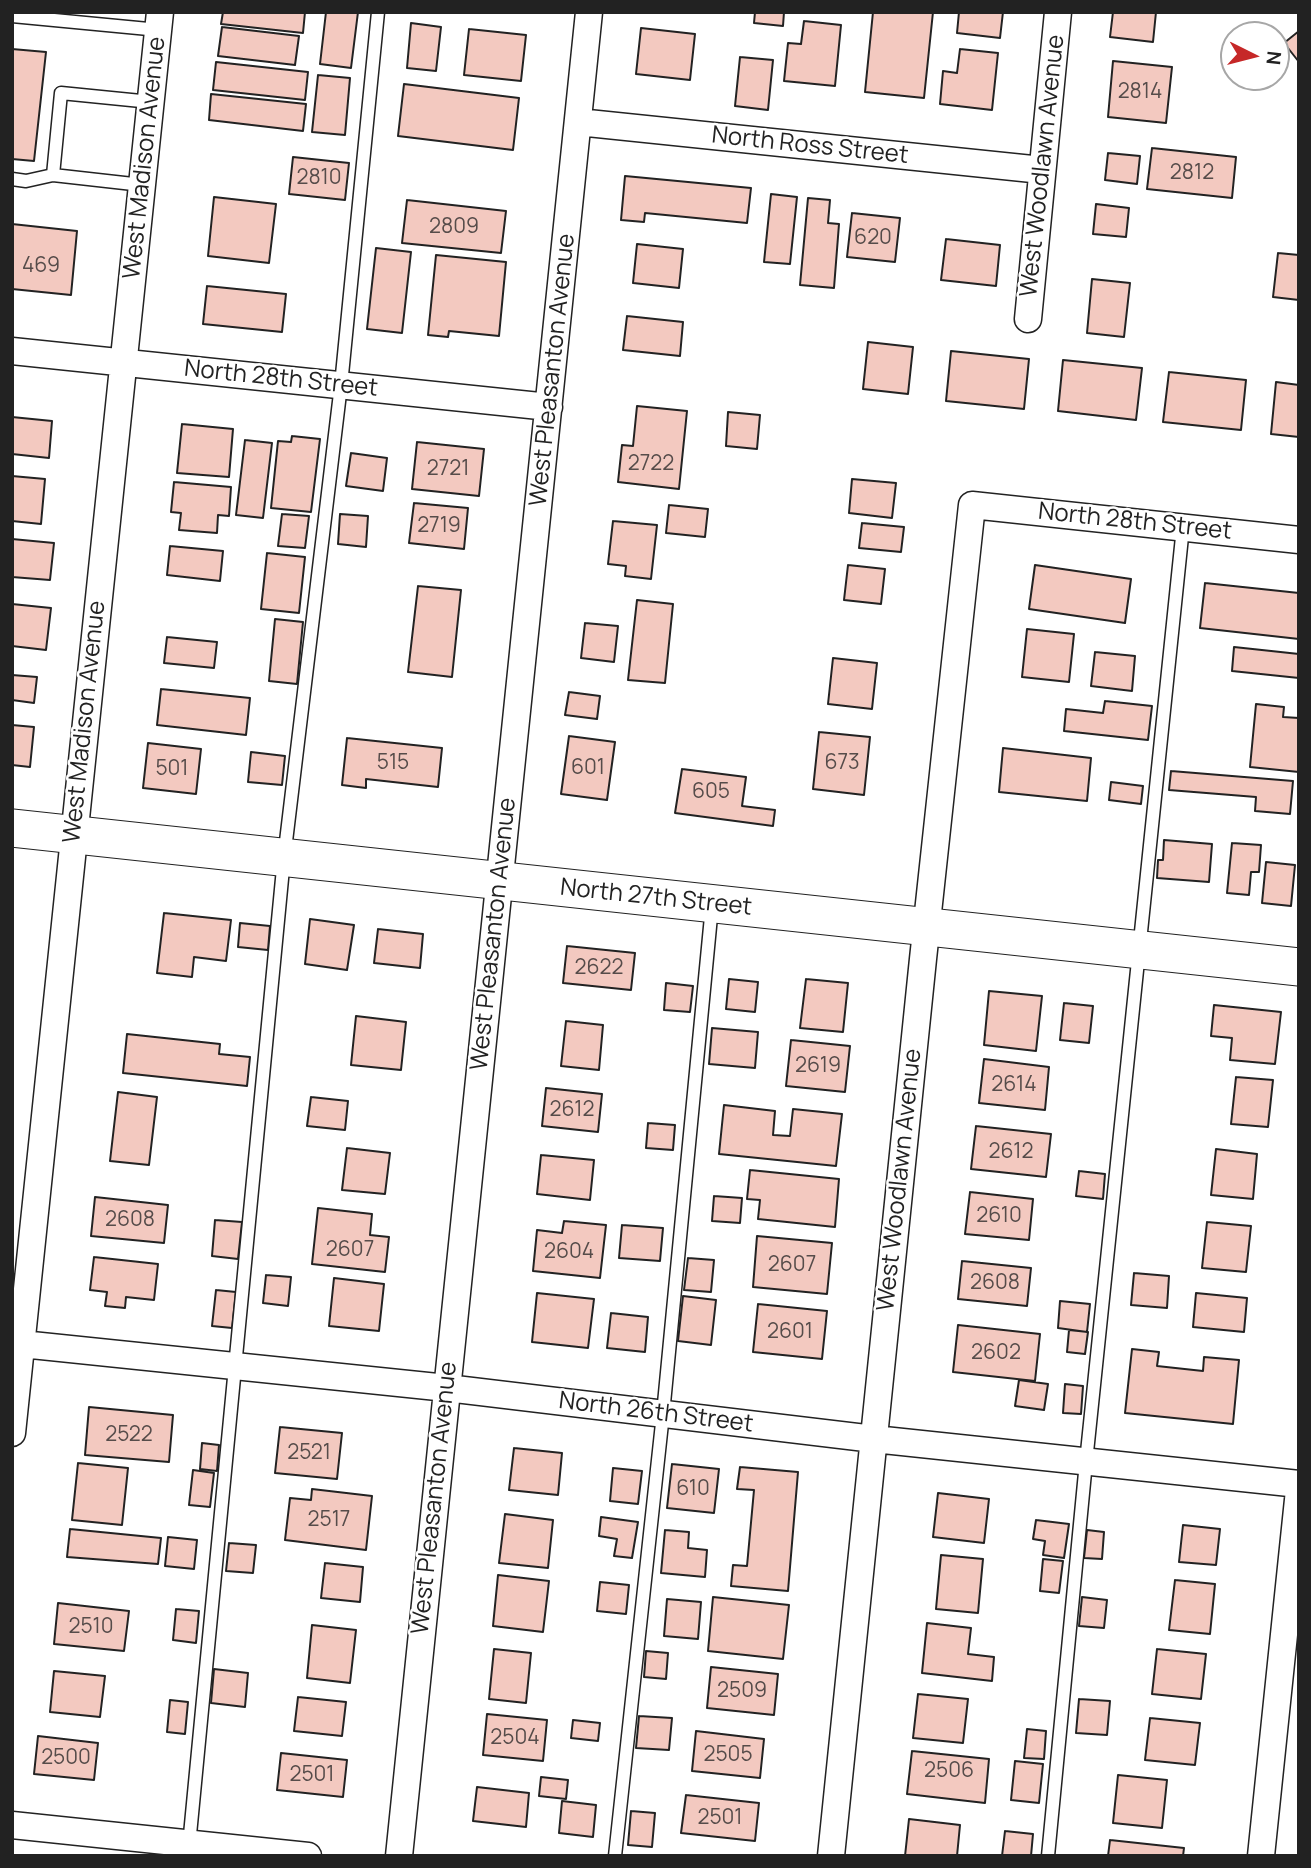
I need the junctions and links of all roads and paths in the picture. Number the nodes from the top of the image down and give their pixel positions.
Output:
1 (378, 12) edge
2 (589, 12) edge
3 (1058, 12) edge
4 (12, 16) edge
5 (160, 21) edge
6 (151, 102) junction
7 (578, 122) junction
8 (1042, 170) junction
9 (53, 175) junction
10 (12, 179) edge
11 (142, 185) junction
12 (1028, 319) dead end
13 (12, 351) edge
14 (124, 362) junction
15 (341, 385) junction
16 (549, 407) junction
17 (972, 505) joint
18 (1183, 527) junction
19 (1299, 540) edge
20 (12, 828) edge
21 (74, 835) junction
22 (284, 858) junction
23 (501, 881) junction
24 (712, 904) junction
25 (926, 927) junction
26 (1139, 950) junction
27 (1299, 967) edge
28 (17, 1344) edge
29 (235, 1366) junction
30 (447, 1388) junction
31 (663, 1414) junction
32 (12, 1433) edge
33 (874, 1439) junction
34 (1086, 1462) junction
35 (1299, 1484) edge
36 (1299, 1490) edge
37 (12, 1825) edge
38 (188, 1850) edge
39 (308, 1856) edge
40 (399, 1856) edge
41 (615, 1856) edge
42 (831, 1856) edge
43 (1048, 1856) edge
44 (1261, 1856) edge

1 - 15 lane
2 - 7 street, West Pleasanton Avenue
3 - 8 street, West Woodlawn Avenue
4 - 5 lane
5 - 6 street, West Madison Avenue
6 - 9 lane
6 - 11 street, West Madison Avenue
7 - 8 street, North Ross Street
7 - 16 street, West Pleasanton Avenue
8 - 12 street, West Woodlawn Avenue
9 - 10 lane
9 - 11 lane
11 - 14 street, West Madison Avenue
13 - 14 street, North 28th Street
14 - 15 street, North 28th Street
14 - 21 street, West Madison Avenue
15 - 16 street, North 28th Street
15 - 22 lane
16 - 23 street, West Pleasanton Avenue
17 - 18 street, North 28th Street
17 - 25 street, West Woodlawn Avenue
18 - 19 street, North 28th Street
18 - 26 lane
20 - 21 street, North 27th Street
21 - 22 street, North 27th Street
21 - 28 street, West Madison Avenue
22 - 23 street, North 27th Street
22 - 29 lane
23 - 24 street, North 27th Street
23 - 30 street, West Pleasanton Avenue
24 - 25 street, North 27th Street
24 - 31 lane
25 - 26 street, North 27th Street
25 - 33 street, West Woodlawn Avenue
26 - 27 street, North 27th Street
26 - 34 lane
28 - 29 street, North 26th Street
28 - 32 street, West Madison Avenue
29 - 30 street, North 26th Street
29 - 38 lane
30 - 31 street, North 26th Street
30 - 40 street, West Pleasanton Avenue
31 - 33 street, North 26th Street
31 - 41 lane
33 - 34 street, North 26th Street
33 - 42 street, West Woodlawn Avenue
34 - 35 street, North 26th Street
34 - 43 lane
36 - 44 street
37 - 38 street
38 - 39 street

